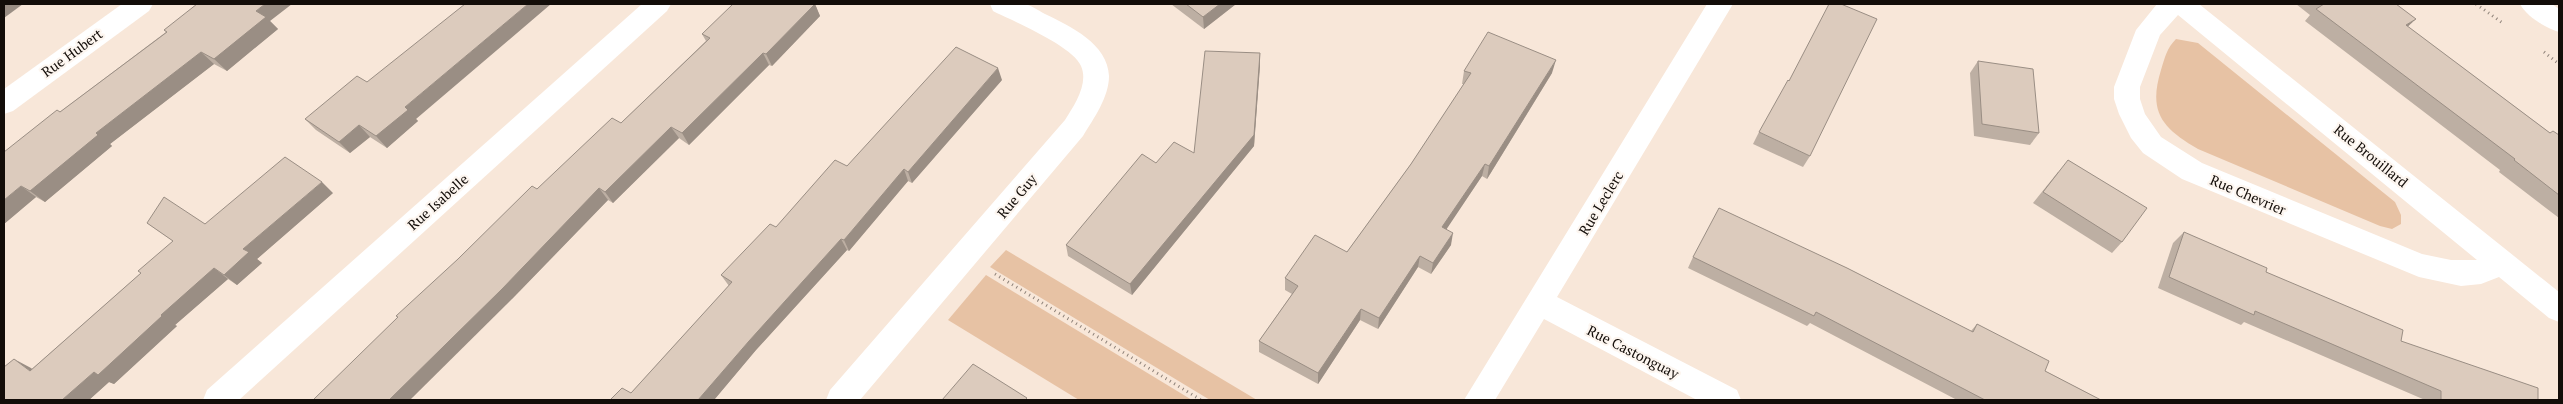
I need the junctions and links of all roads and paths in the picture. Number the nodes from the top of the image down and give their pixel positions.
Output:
1 (140, 4) edge
2 (658, 4) edge
3 (1002, 4) edge
4 (1720, 4) edge
5 (2175, 4) edge
6 (2182, 4) edge
7 (2533, 4) edge
8 (2559, 22) edge
9 (4, 103) edge
10 (2501, 262) junction
11 (989, 271) dead end
12 (1540, 303) junction
13 (2559, 309) edge
14 (218, 400) edge
15 (841, 400) edge
16 (1201, 400) edge
17 (1479, 400) edge
18 (1726, 400) edge

1 - 9 street, Rue Hubert
2 - 14 street, Rue Isabelle
3 - 15 street, Rue Guy
4 - 12 street, Rue Leclerc
5 - 10 street, Rue Chevrier
6 - 10 street, Rue Brouillard
7 - 8 street
10 - 13 street, Rue Brouillard
11 - 16 path
12 - 17 street, Rue Leclerc
12 - 18 street, Rue Castonguay

